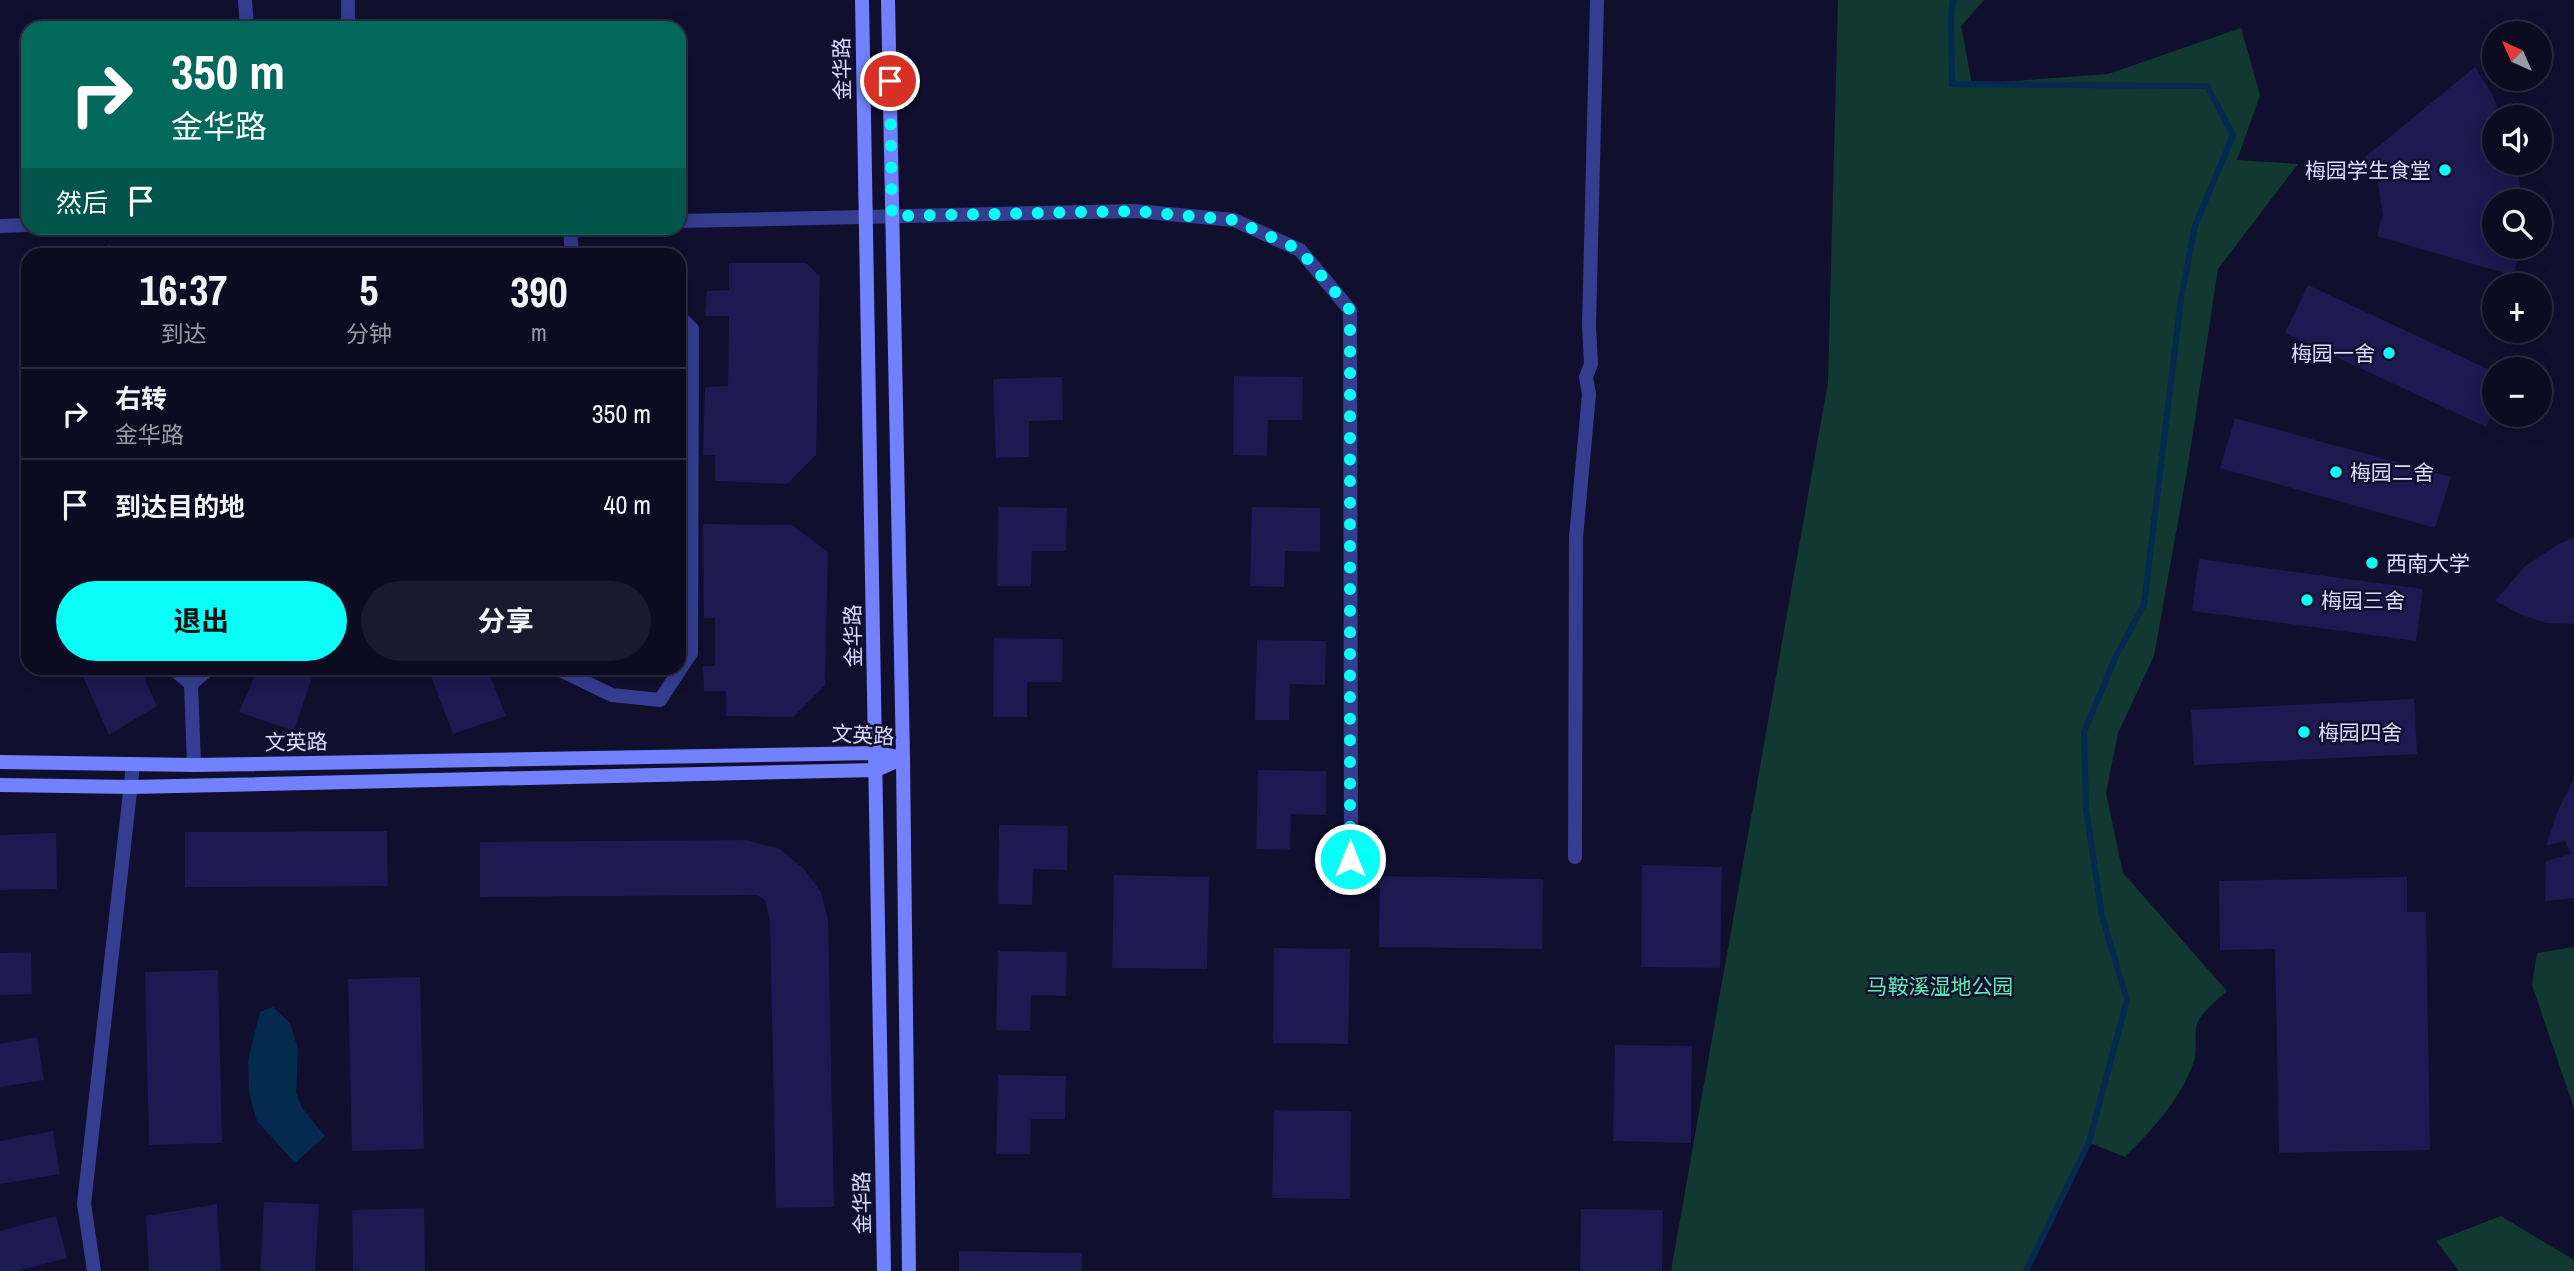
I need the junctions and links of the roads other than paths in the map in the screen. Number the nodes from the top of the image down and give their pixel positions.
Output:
1 (245, 0) edge
2 (348, 0) edge
3 (862, 0) edge
4 (888, 0) edge
5 (1597, 0) edge
6 (246, 21) edge
7 (348, 21) edge
8 (892, 216) junction
9 (866, 217) junction
10 (686, 221) edge
11 (21, 225) edge
12 (0, 226) edge
13 (686, 323) edge
14 (686, 661) edge
15 (180, 675) edge
16 (202, 675) edge
17 (571, 675) edge
18 (676, 675) edge
19 (191, 684) junction
20 (876, 753) junction
21 (903, 758) junction
22 (0, 762) edge
23 (133, 765) junction
24 (194, 765) junction
25 (876, 770) junction
26 (0, 785) edge
27 (131, 787) junction
28 (1576, 857) dead end
29 (1350, 859) dead end
30 (94, 1271) edge
31 (884, 1271) edge
32 (909, 1271) edge

1 - 6 street
2 - 7 street
3 - 9 main road, 金华路
4 - 8 main road
5 - 28 street
8 - 9 street
8 - 21 main road
8 - 29 street
9 - 10 street
9 - 20 main road, 金华路
11 - 12 street
13 - 14 street
15 - 19 street
16 - 19 street
17 - 18 street
19 - 24 street
20 - 21 main road, 文英路
20 - 24 main road, 文英路
20 - 25 main road, 金华路
21 - 25 main road, 文英路
21 - 32 main road
22 - 23 main road, 文英路
23 - 24 main road, 文英路
23 - 27 street
25 - 27 main road, 文英路
25 - 31 main road, 金华路
26 - 27 main road, 文英路
27 - 30 street

